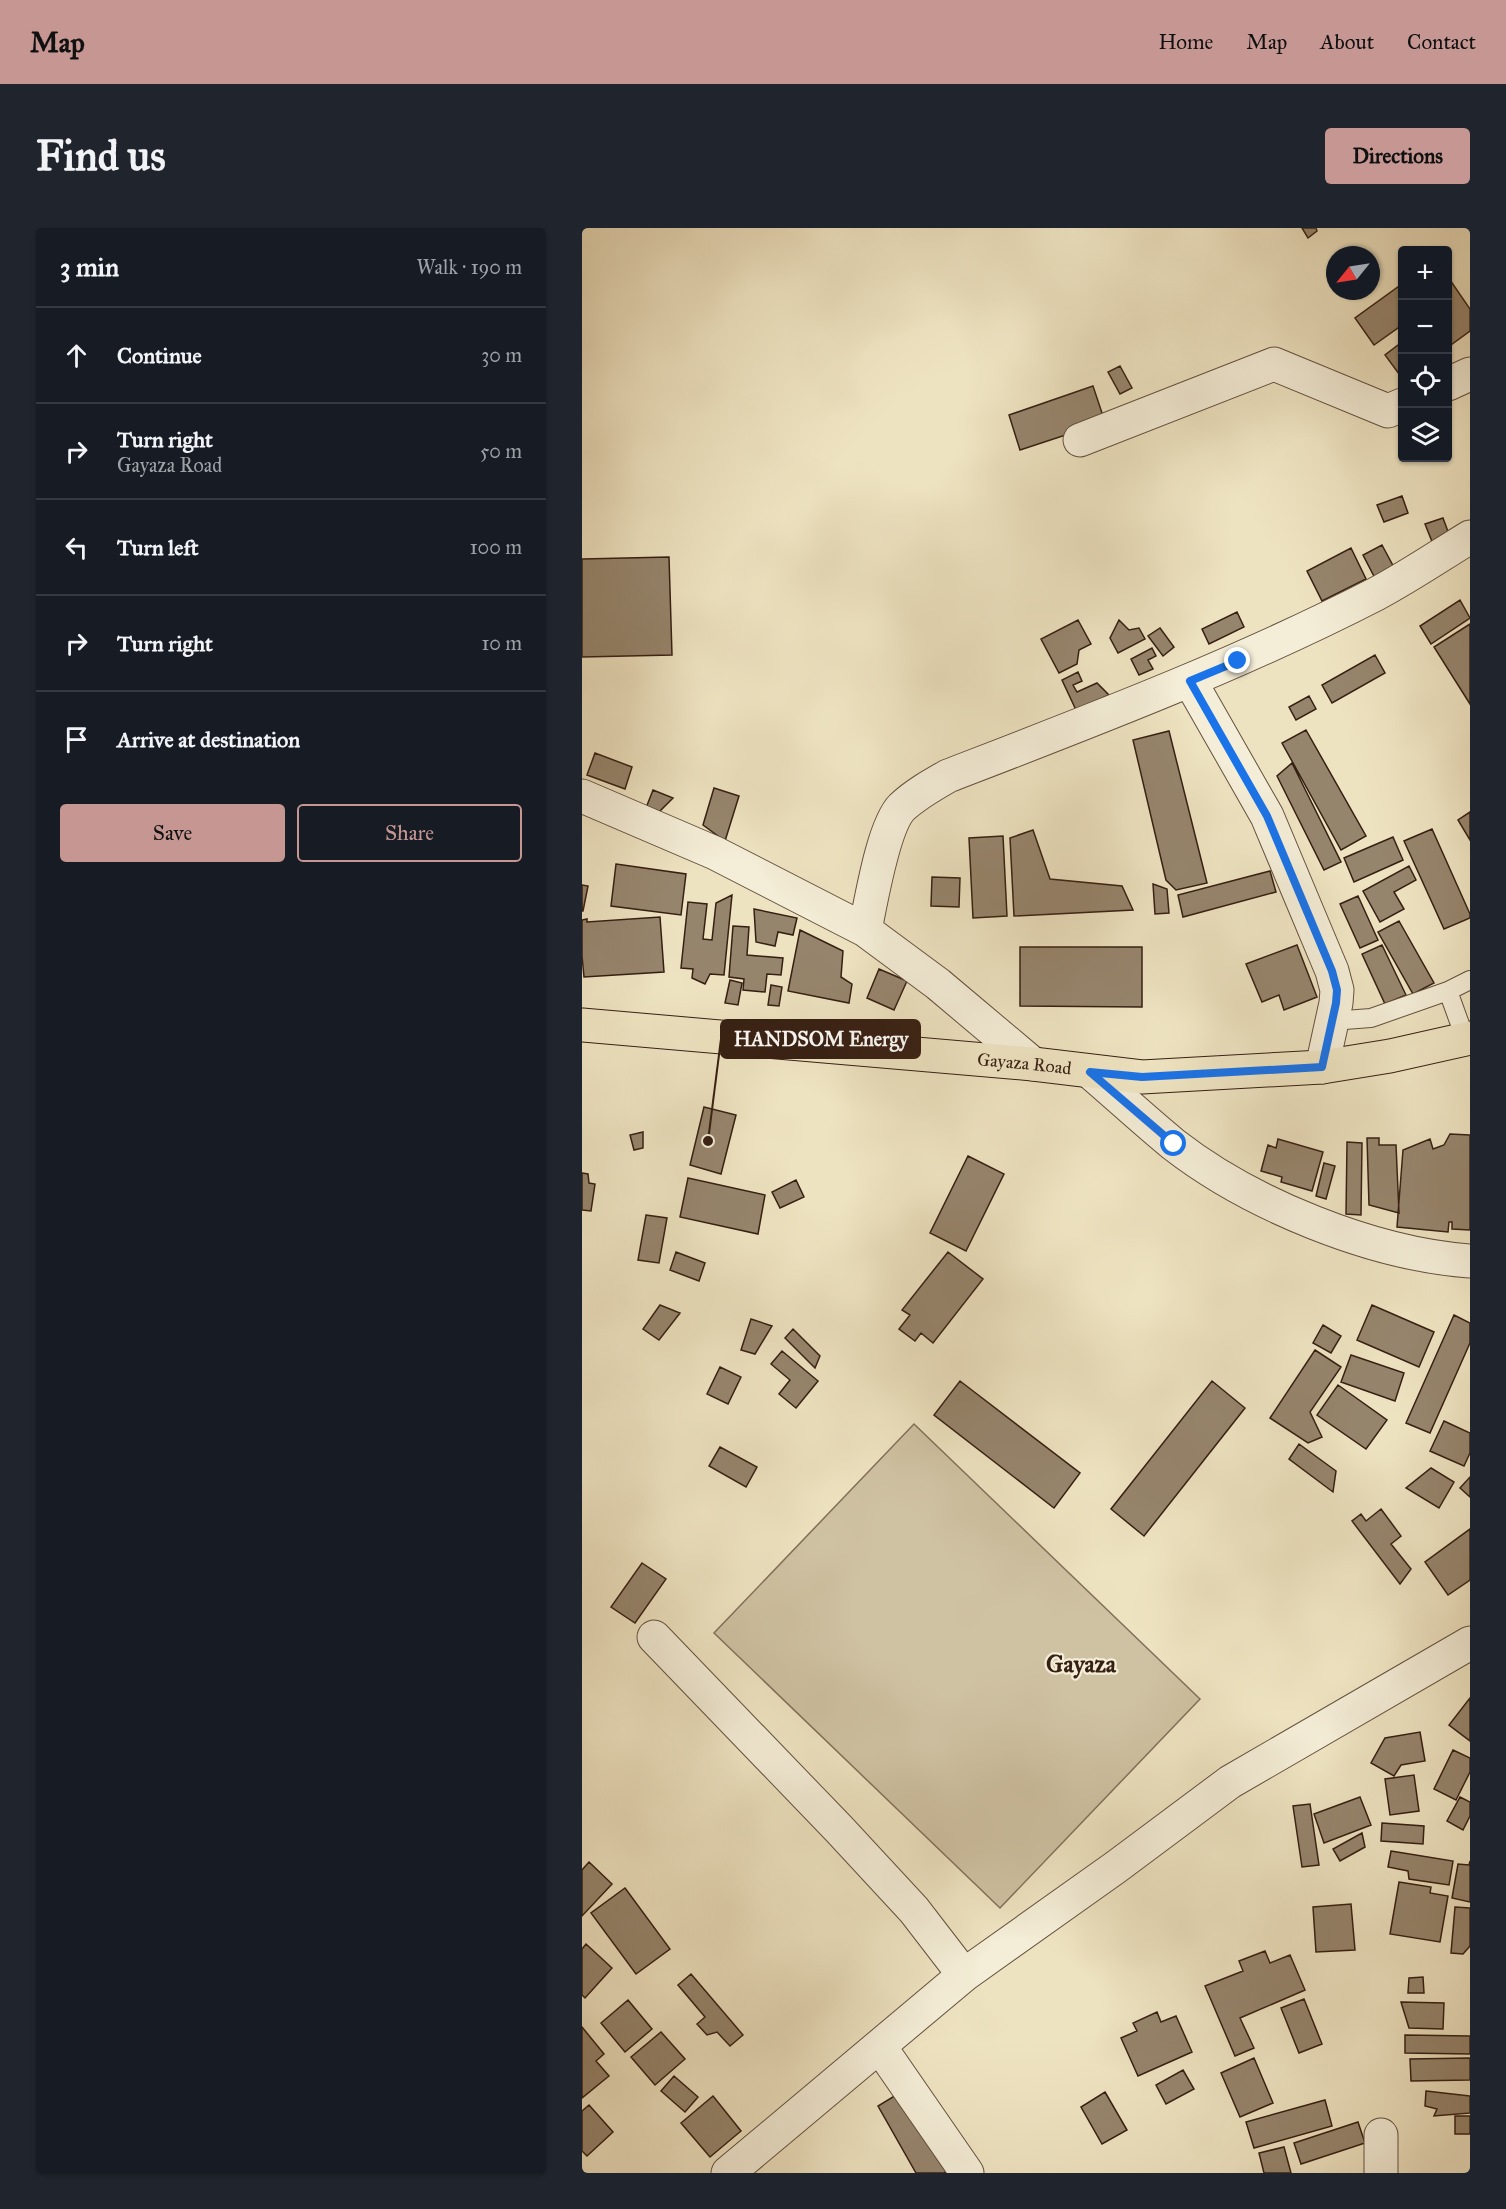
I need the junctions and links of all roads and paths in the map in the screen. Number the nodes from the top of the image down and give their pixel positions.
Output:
1 (1470, 374) edge
2 (1452, 382) edge
3 (1398, 407) edge
4 (1080, 440) dead end
5 (1470, 537) edge
6 (1190, 681) junction
7 (582, 796) edge
8 (865, 930) junction
9 (1470, 980) edge
10 (1448, 991) junction
11 (1331, 1021) junction
12 (582, 1025) edge
13 (1468, 1036) edge
14 (1033, 1064) junction
15 (1322, 1067) junction
16 (1090, 1072) junction
17 (1470, 1261) edge
18 (654, 1637) dead end
19 (1470, 1643) edge
20 (964, 1975) junction
21 (880, 2047) junction
22 (1381, 2135) dead end
23 (728, 2173) edge
24 (967, 2173) edge
25 (1381, 2173) edge

1 - 2 street
3 - 4 street
5 - 6 street
6 - 8 street
6 - 11 street
7 - 8 street
8 - 14 street
9 - 10 lane
10 - 11 lane
10 - 13 lane
11 - 15 street
12 - 14 main road, Gayaza Road
13 - 15 main road, Gayaza Road
14 - 16 main road, Gayaza Road
15 - 16 main road, Gayaza Road
16 - 17 street
18 - 20 street
19 - 20 street
20 - 21 street
21 - 23 street
21 - 24 street
22 - 25 street

